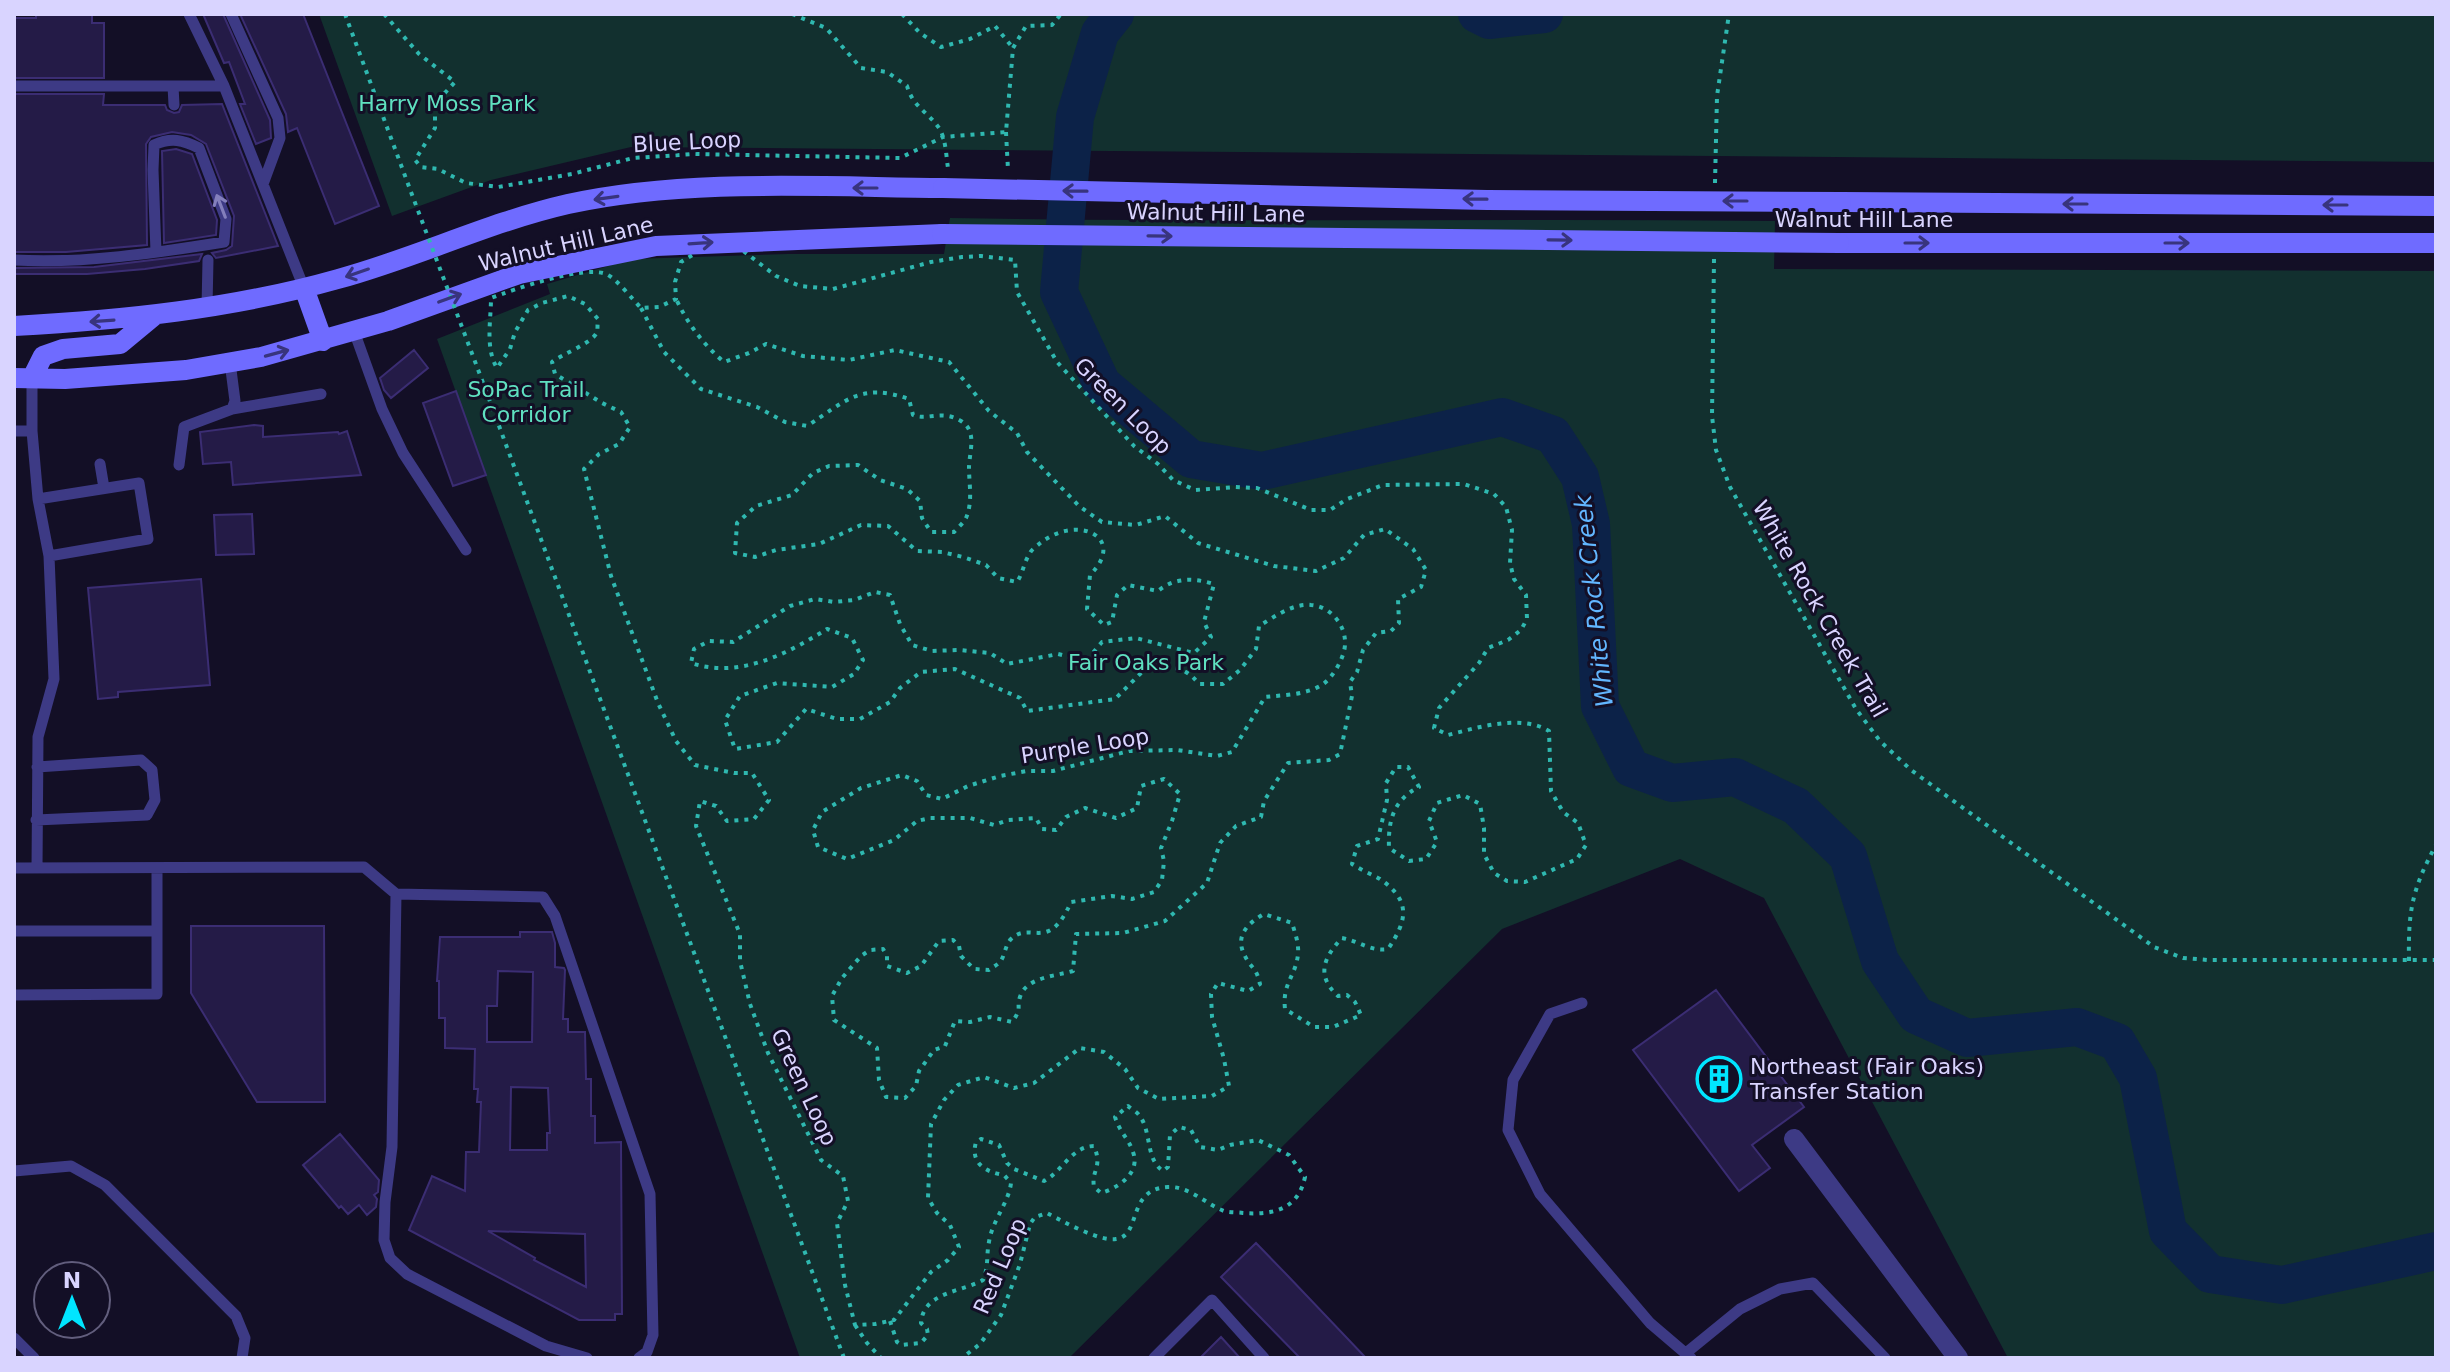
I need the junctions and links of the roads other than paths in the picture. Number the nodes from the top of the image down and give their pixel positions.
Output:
1 (189, 14) edge
2 (231, 14) edge
3 (14, 86) edge
4 (173, 86) junction
5 (224, 86) junction
6 (174, 105) dead end
7 (263, 184) junction
8 (2436, 206) edge
9 (2436, 243) edge
10 (156, 252) junction
11 (14, 260) edge
12 (208, 260) dead end
13 (304, 288) junction
14 (207, 307) junction
15 (155, 315) junction
16 (14, 326) edge
17 (354, 331) junction
18 (323, 341) junction
19 (230, 362) junction
20 (23, 378) edge
21 (321, 394) dead end
22 (232, 409) junction
23 (14, 431) edge
24 (32, 431) junction
25 (100, 464) dead end
26 (179, 465) dead end
27 (104, 488) junction
28 (38, 499) junction
29 (466, 550) dead end
30 (49, 556) junction
31 (37, 767) junction
32 (36, 820) junction
33 (14, 868) edge
34 (37, 868) junction
35 (157, 868) junction
36 (396, 894) junction
37 (14, 931) edge
38 (157, 931) junction
39 (14, 995) edge
40 (1582, 1003) dead end
41 (1794, 1139) dead end
42 (14, 1171) edge
43 (14, 1338) edge
44 (1689, 1356) edge
45 (34, 1358) edge
46 (242, 1358) edge
47 (587, 1358) edge
48 (639, 1358) edge
49 (1154, 1358) edge
50 (1264, 1358) edge
51 (1885, 1358) edge
52 (1958, 1358) edge

1 - 5 lane
2 - 7 lane
3 - 4 lane
4 - 5 lane
4 - 6 lane
5 - 7 lane
7 - 13 lane
8 -> 13 main road, Walnut Hill Lane, bridge
17 -> 9 main road, Walnut Hill Lane, bridge
10 -> 10 lane
10 - 11 lane
12 - 14 lane
13 - 14 main road, Walnut Hill Lane
13 - 18 main road
14 - 15 main road, Walnut Hill Lane
15 -> 16 main road, Walnut Hill Lane
15 - 20 main road
17 - 18 main road, Walnut Hill Lane
17 - 29 lane
19 -> 18 main road, Walnut Hill Lane
19 - 20 main road, Walnut Hill Lane
19 - 22 lane
20 - 24 lane
21 - 22 lane
22 - 26 lane
23 - 24 lane
24 - 28 lane
25 - 27 lane
27 - 28 lane
27 - 30 lane
28 - 30 lane
30 - 31 lane
31 - 32 lane
31 - 32 lane
32 - 34 lane
33 - 34 lane
34 - 35 lane
35 - 36 lane
35 - 38 lane
36 - 47 lane
36 - 48 lane
37 - 38 lane
38 - 39 lane
40 - 44 lane
41 - 52 street
42 - 46 lane
43 - 45 lane
44 - 51 lane
49 - 50 lane

